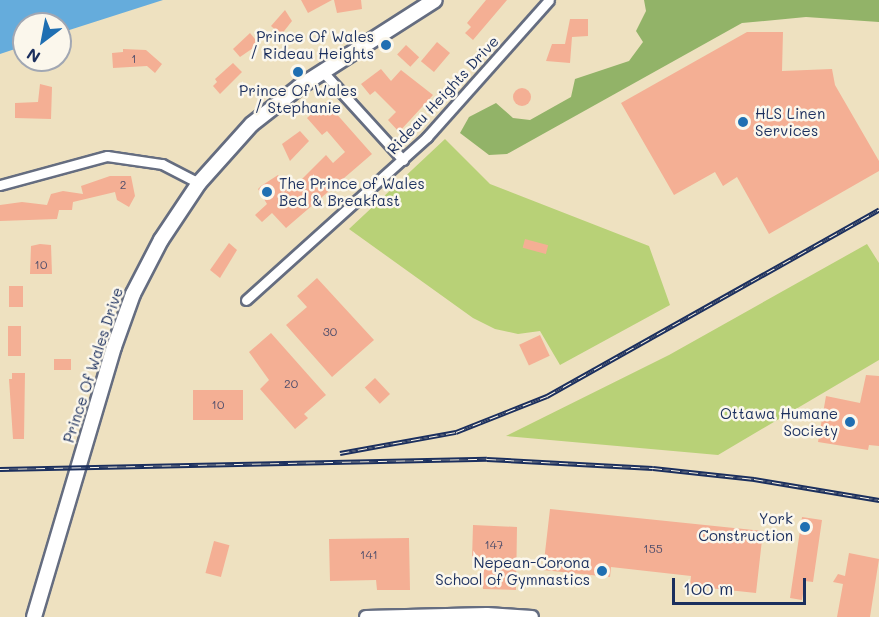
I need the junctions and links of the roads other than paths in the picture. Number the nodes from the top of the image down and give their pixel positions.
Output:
1 (435, 0) edge
2 (549, 0) edge
3 (323, 72) junction
4 (403, 160) junction
5 (199, 183) junction
6 (0, 185) edge
7 (246, 300) dead end
8 (34, 617) edge
9 (366, 617) edge
10 (532, 617) edge

1 - 3 main road, Prince Of Wales Drive
2 - 4 street, Rideau Heights Drive
3 - 4 street
3 - 5 main road, Prince Of Wales Drive
4 - 7 street, Rideau Heights Drive
5 - 6 street
5 - 8 main road, Prince Of Wales Drive
9 - 10 street

